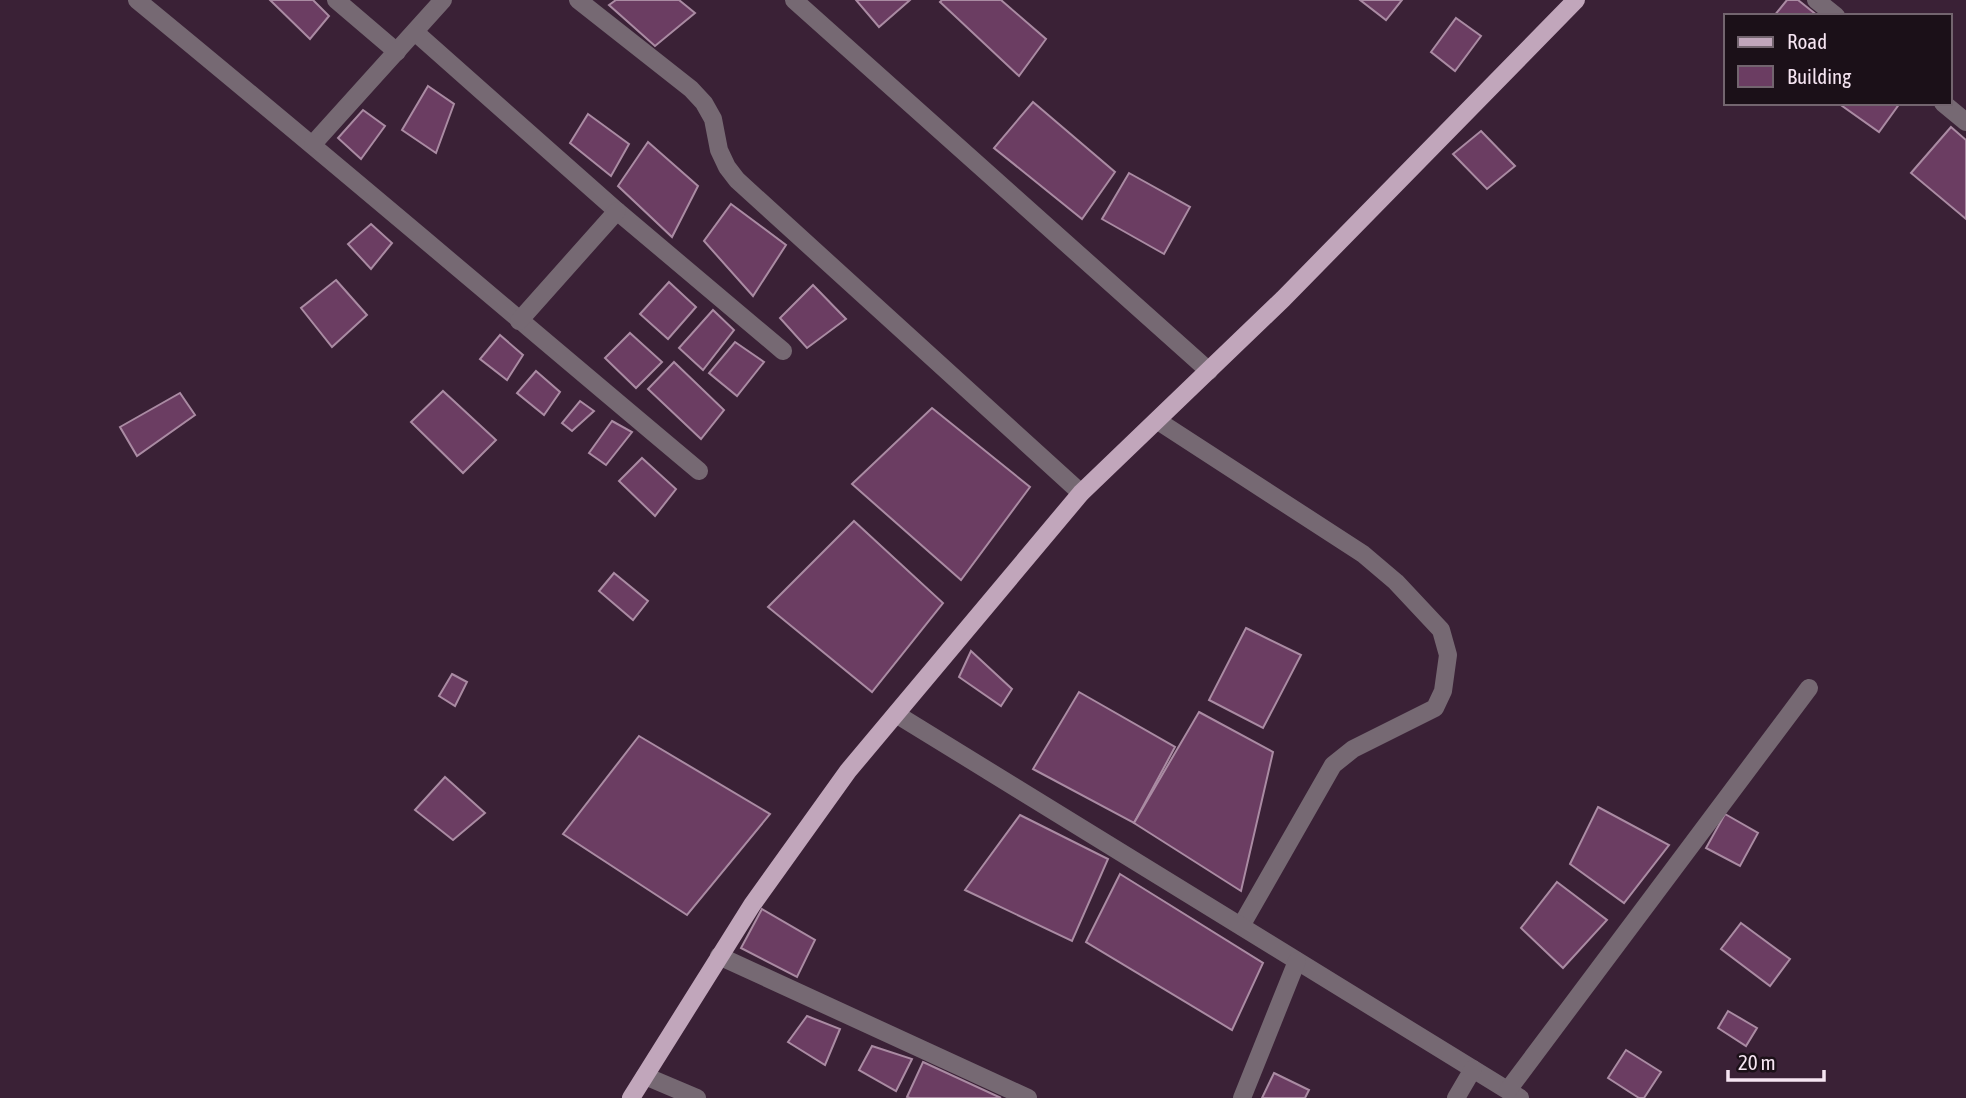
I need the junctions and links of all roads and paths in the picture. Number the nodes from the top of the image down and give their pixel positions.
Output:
1 (137, 0) edge
2 (336, 0) edge
3 (443, 0) edge
4 (578, 0) edge
5 (794, 0) edge
6 (1816, 0) edge
7 (1570, 2) edge
8 (1834, 14) edge
9 (415, 32) junction
10 (397, 52) junction
11 (1945, 105) edge
12 (1966, 122) edge
13 (313, 144) junction
14 (617, 211) junction
15 (519, 321) junction
16 (783, 351) dead end
17 (1209, 371) junction
18 (1158, 421) junction
19 (699, 471) dead end
20 (1081, 493) junction
21 (1809, 688) dead end
22 (895, 714) junction
23 (1241, 926) junction
24 (719, 956) junction
25 (1297, 961) junction
26 (1473, 1069) junction
27 (645, 1076) junction
28 (1514, 1094) edge
29 (631, 1098) edge
30 (697, 1098) edge
31 (1028, 1098) edge
32 (1242, 1098) edge
33 (1456, 1098) edge

1 - 13 street
2 - 10 street
3 - 9 street
4 - 20 street
5 - 17 street
6 - 8 street
7 - 17 main road
9 - 10 street
9 - 14 street
10 - 13 street
11 - 12 street
13 - 15 street
14 - 15 street
14 - 16 street
15 - 19 street
17 - 18 main road
18 - 20 main road
18 - 23 street
20 - 22 main road
21 - 28 street
22 - 23 street
22 - 24 main road
23 - 25 street
24 - 27 main road
24 - 31 street
25 - 26 street
25 - 32 street
26 - 28 street
26 - 33 street
27 - 29 main road
27 - 30 street

